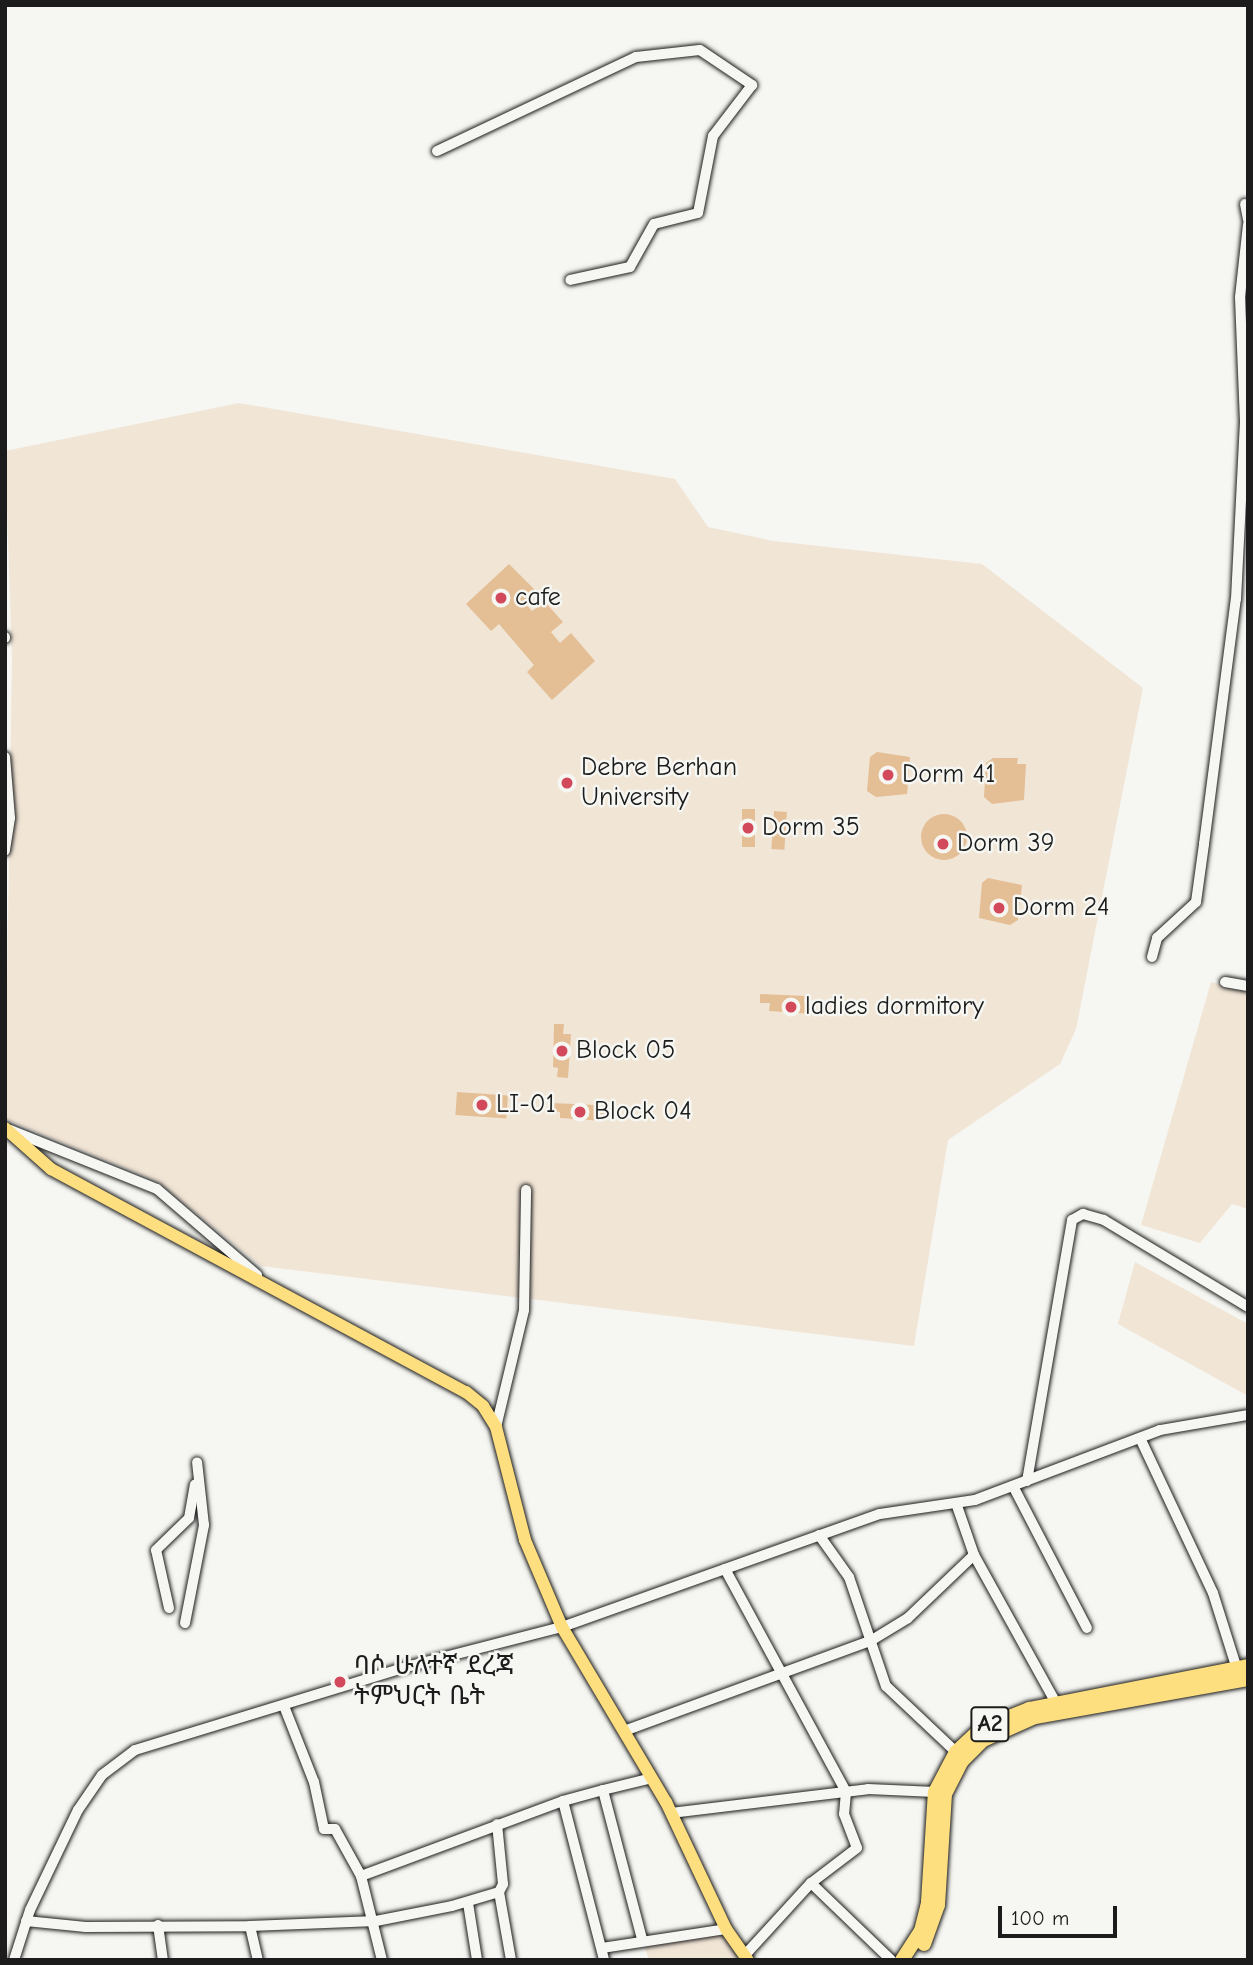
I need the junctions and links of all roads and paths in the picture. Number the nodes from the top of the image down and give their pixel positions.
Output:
1 (437, 150) dead end
2 (1245, 204) dead end
3 (1248, 222) edge
4 (570, 280) dead end
5 (5, 757) edge
6 (5, 851) edge
7 (1152, 957) dead end
8 (1225, 982) dead end
9 (1248, 986) edge
10 (6, 1128) edge
11 (526, 1190) dead end
12 (277, 1293) junction
13 (1248, 1307) edge
14 (1248, 1415) edge
15 (496, 1427) junction
16 (1140, 1438) junction
17 (1027, 1481) junction
18 (1013, 1486) junction
19 (956, 1503) junction
20 (819, 1535) junction
21 (974, 1555) junction
22 (725, 1569) junction
23 (169, 1608) dead end
24 (185, 1623) dead end
25 (562, 1627) junction
26 (1087, 1628) dead end
27 (872, 1640) junction
28 (1242, 1668) edge
29 (783, 1670) junction
30 (1248, 1679) edge
31 (1056, 1703) junction
32 (284, 1706) junction
33 (624, 1731) junction
34 (956, 1752) junction
35 (652, 1778) junction
36 (603, 1790) junction
37 (846, 1792) junction
38 (934, 1792) junction
39 (563, 1801) junction
40 (671, 1813) junction
41 (497, 1824) junction
42 (361, 1876) junction
43 (811, 1883) junction
44 (499, 1892) junction
45 (468, 1903) junction
46 (26, 1921) junction
47 (376, 1921) junction
48 (159, 1925) junction
49 (250, 1926) junction
50 (726, 1929) junction
51 (642, 1939) junction
52 (602, 1948) junction
53 (746, 1958) edge
54 (14, 1960) edge
55 (163, 1960) edge
56 (258, 1960) edge
57 (382, 1960) edge
58 (477, 1960) edge
59 (511, 1960) edge
60 (604, 1960) edge
61 (891, 1960) edge
62 (902, 1960) edge
63 (914, 1960) edge

1 - 4 street
2 - 3 street
3 - 7 street
5 - 6 street
8 - 9 street
10 - 12 main road
10 - 12 street
11 - 15 street
12 - 15 main road
13 - 17 street
14 - 16 street
15 - 25 main road
16 - 17 street
16 - 28 street
17 - 18 street
18 - 19 street
18 - 26 street
19 - 20 street
19 - 21 street
20 - 22 street
20 - 27 street
21 - 27 street
21 - 31 street
22 - 25 street
22 - 29 street
23 - 24 street
25 - 32 street
25 - 33 main road
27 - 29 street
27 - 34 street
28 - 31 highway, A2
29 - 33 street
29 - 37 street
30 - 63 highway, A2
31 - 34 highway, A2
32 - 42 street
32 - 46 street
33 - 35 main road
34 - 38 highway, A2
35 - 36 street
35 - 40 main road
36 - 39 street
36 - 51 street
37 - 38 street
37 - 40 street
37 - 43 street
38 - 62 highway, A2
39 - 41 street
39 - 52 street
40 - 50 main road
41 - 42 street
41 - 44 street
42 - 47 street
43 - 53 street
43 - 61 street
44 - 45 street
44 - 59 street
45 - 47 street
45 - 58 street
46 - 48 street
46 - 54 street
47 - 49 street
47 - 57 street
48 - 49 street
48 - 55 street
49 - 56 street
50 - 51 street
50 - 53 main road
51 - 52 street
52 - 60 street

